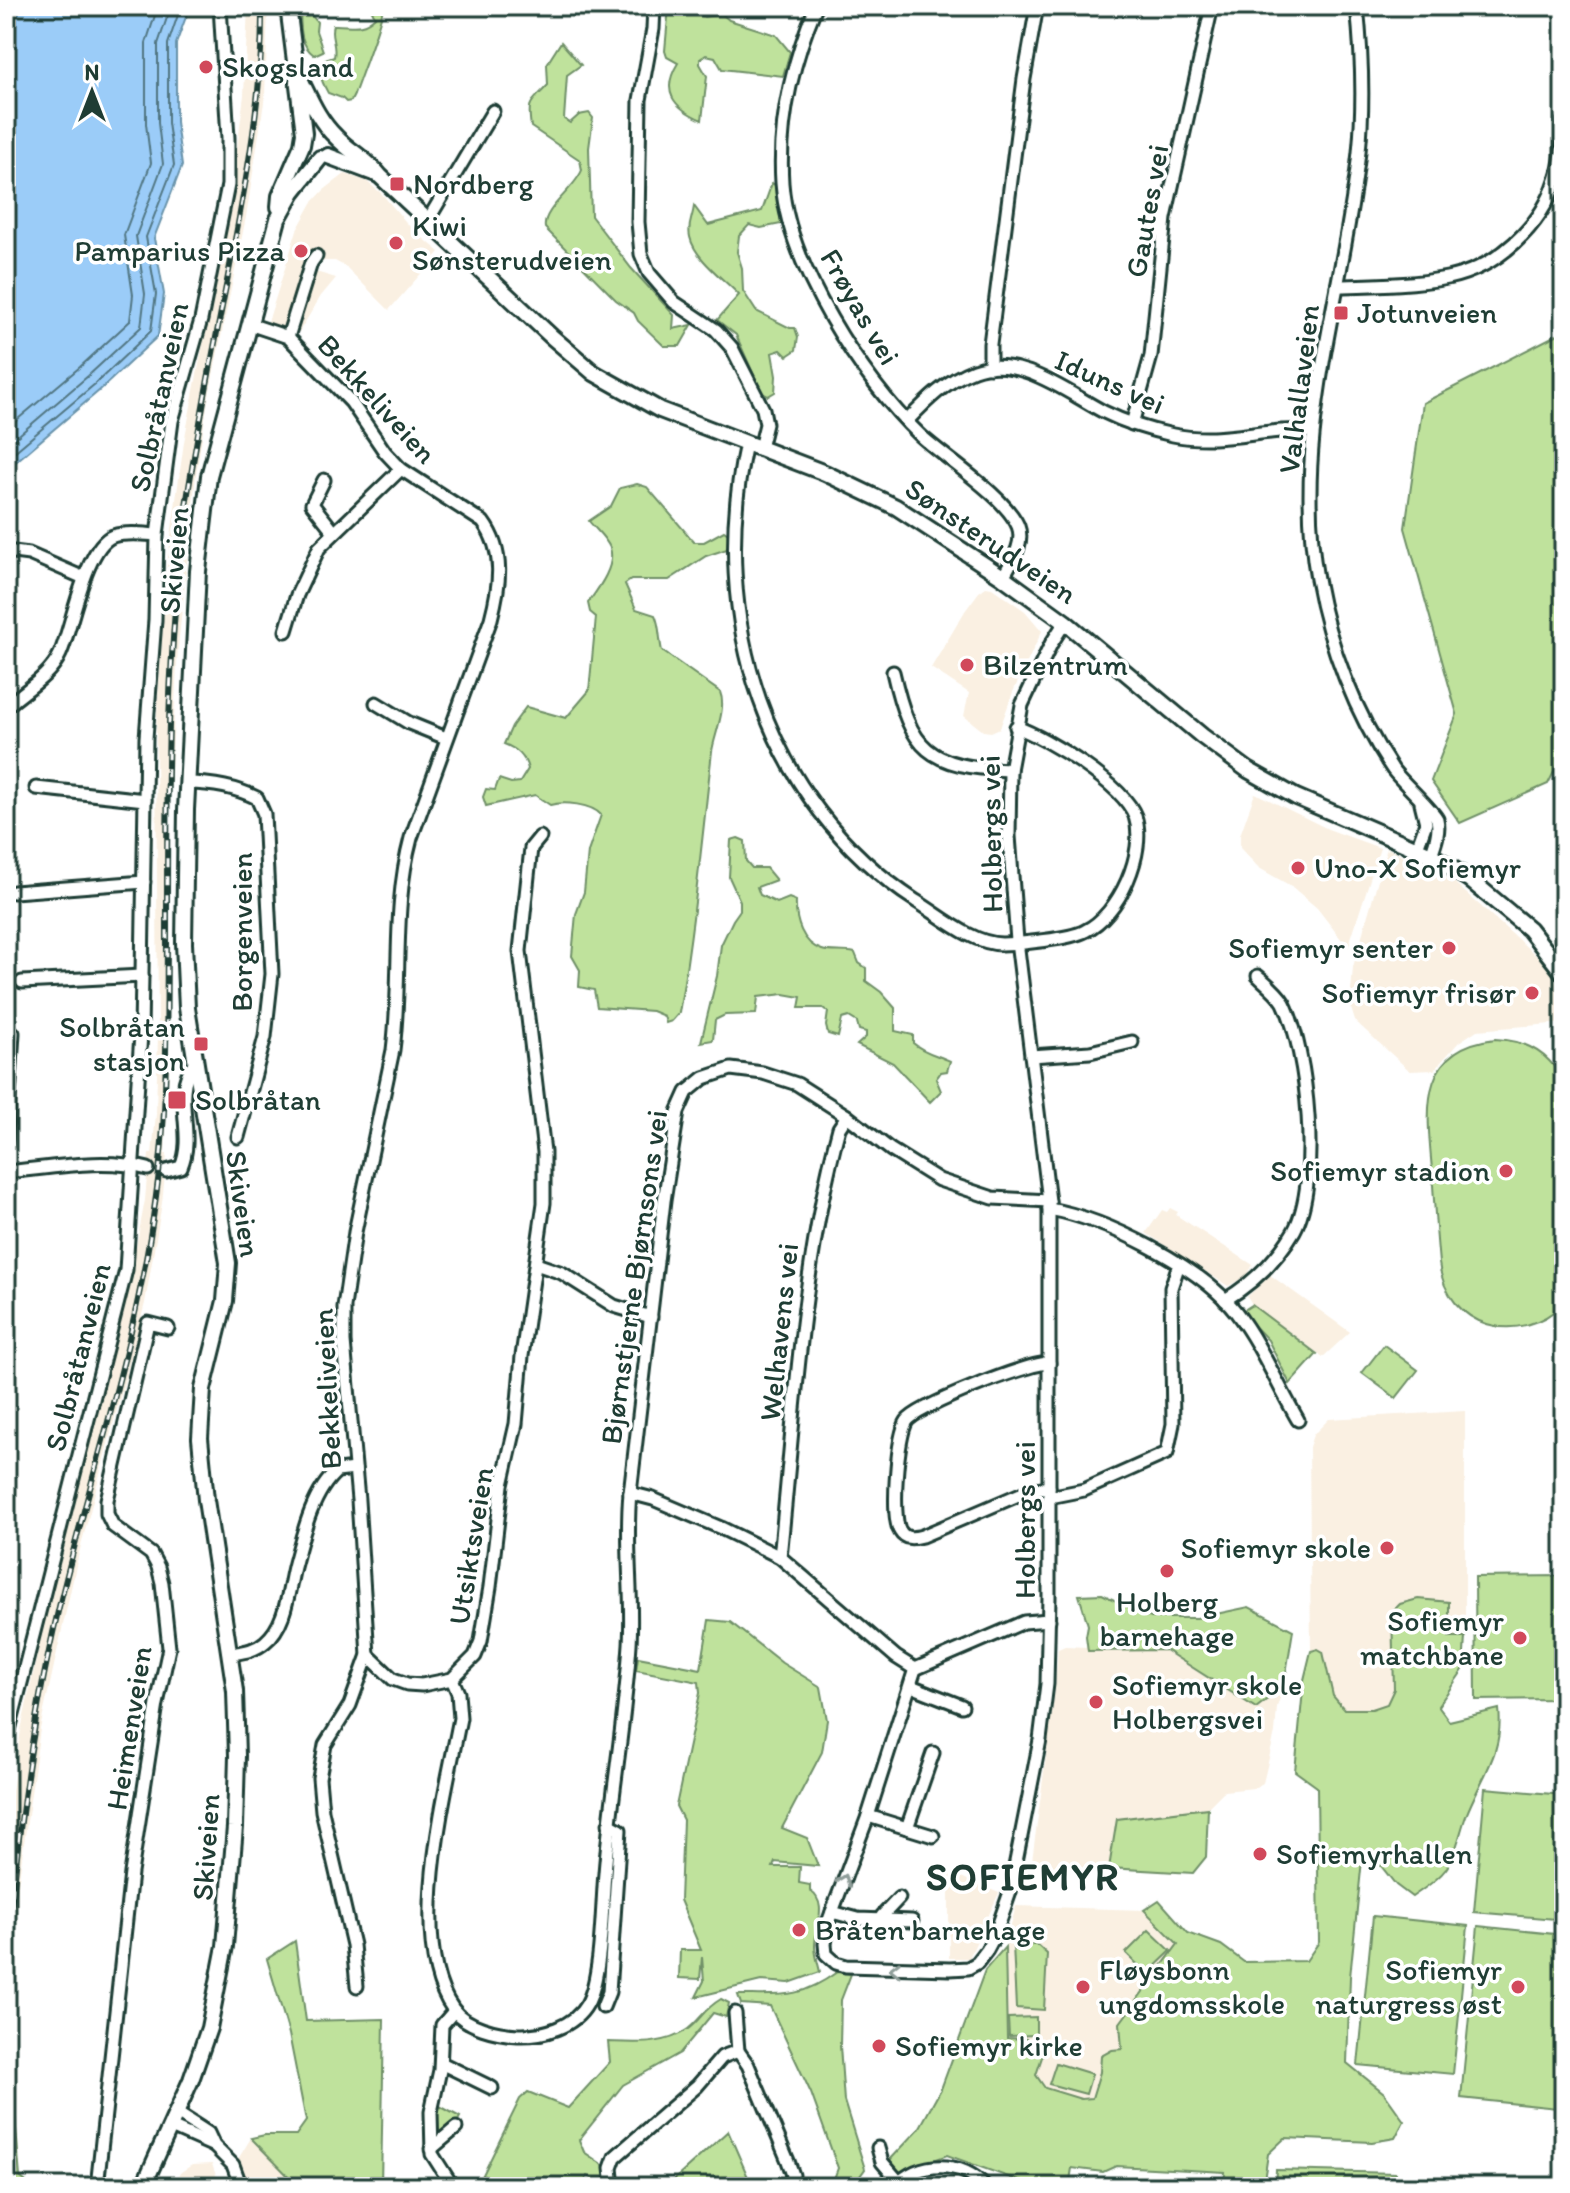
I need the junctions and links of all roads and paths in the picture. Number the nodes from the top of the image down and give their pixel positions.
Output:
1 (220, 6) edge
2 (288, 6) edge
3 (654, 6) edge
4 (816, 6) edge
5 (1037, 6) edge
6 (1212, 6) edge
7 (1357, 6) edge
8 (296, 71) junction
9 (493, 111) dead end
10 (1564, 119) edge
11 (330, 131) junction
12 (303, 139) junction
13 (324, 157) junction
14 (380, 176) junction
15 (278, 219) junction
16 (428, 220) junction
17 (316, 256) dead end
18 (1337, 286) junction
19 (249, 324) junction
20 (288, 337) junction
21 (990, 367) junction
22 (907, 421) junction
23 (1132, 424) junction
24 (1313, 431) junction
25 (753, 446) junction
26 (401, 469) junction
27 (324, 480) dead end
28 (334, 532) junction
29 (157, 535) junction
30 (6, 551) edge
31 (1003, 577) junction
32 (84, 578) junction
33 (1065, 622) junction
34 (286, 631) dead end
35 (893, 672) dead end
36 (9, 702) edge
37 (376, 703) dead end
38 (6, 716) edge
39 (1016, 727) junction
40 (446, 738) junction
41 (1010, 770) junction
42 (187, 783) junction
43 (36, 788) dead end
44 (145, 800) junction
45 (1421, 803) junction
46 (540, 837) dead end
47 (1417, 848) junction
48 (1431, 855) junction
49 (144, 882) junction
50 (14, 892) dead end
51 (1017, 941) junction
52 (1562, 964) edge
53 (142, 976) junction
54 (1258, 976) dead end
55 (22, 982) dead end
56 (6, 1028) edge
57 (1132, 1042) dead end
58 (1031, 1056) junction
59 (194, 1063) junction
60 (9, 1075) edge
61 (847, 1116) junction
62 (238, 1137) dead end
63 (6, 1147) edge
64 (135, 1166) junction
65 (148, 1169) dead end
66 (166, 1171) dead end
67 (6, 1172) edge
68 (1049, 1205) junction
69 (536, 1264) junction
70 (1179, 1264) junction
71 (1225, 1300) junction
72 (651, 1317) junction
73 (168, 1328) dead end
74 (1049, 1363) junction
75 (1298, 1420) dead end
76 (355, 1469) junction
77 (1049, 1492) junction
78 (630, 1493) junction
79 (780, 1557) junction
80 (1049, 1620) junction
81 (230, 1654) junction
82 (368, 1655) junction
83 (915, 1669) junction
84 (452, 1679) junction
85 (911, 1686) junction
86 (962, 1706) dead end
87 (6, 1742) edge
88 (933, 1753) dead end
89 (868, 1816) junction
90 (609, 1824) junction
91 (907, 1828) junction
92 (933, 1836) dead end
93 (899, 1898) dead end
94 (832, 1912) junction
95 (882, 1919) junction
96 (912, 1921) dead end
97 (357, 1986) dead end
98 (603, 2007) dead end
99 (454, 2011) junction
100 (735, 2013) dead end
101 (738, 2051) junction
102 (441, 2063) junction
103 (492, 2088) dead end
104 (174, 2120) junction
105 (456, 2128) dead end
106 (878, 2148) dead end
107 (431, 2149) junction
108 (896, 2184) edge
109 (97, 2187) edge
110 (143, 2187) edge
111 (241, 2187) edge
112 (453, 2187) edge
113 (613, 2187) edge
114 (790, 2187) edge
115 (986, 2187) edge

1 - 29 street, Solbråtanveien
2 - 8 main road
3 - 25 street
4 - 22 street, Frøyas vei
5 - 21 street
6 - 23 street, Gautes vei
7 - 18 street, Valhallaveien
8 - 11 main road
8 - 12 main road
9 - 16 street
10 - 18 street
11 - 12 main road
11 - 13 main road
11 - 14 main road, Sønsterudveien
12 - 13 main road
12 - 15 main road, Skiveien
13 - 14 main road, Sønsterudveien
13 - 15 main road, Skiveien
14 - 16 main road, Sønsterudveien
15 - 19 main road, Skiveien
16 - 25 main road, Sønsterudveien
17 - 20 street, Bekkeliveien
18 - 24 street, Valhallaveien
19 - 20 street, Bekkeliveien
19 - 42 main road, Skiveien
20 - 26 street, Bekkeliveien
21 - 22 street
21 - 23 street, Iduns vei
22 - 31 street, Frøyas vei
23 - 24 street, Iduns vei
24 - 45 street, Valhallaveien
25 - 31 main road, Sønsterudveien
25 - 51 street
26 - 28 street
26 - 40 street, Bekkeliveien
27 - 28 street
28 - 34 street
29 - 32 street
29 - 44 street, Solbråtanveien
30 - 32 street
31 - 33 main road, Sønsterudveien
32 - 36 street
33 - 39 street, Holbergs vei
33 - 47 main road, Sønsterudveien
35 - 41 street
36 - 38 street
37 - 40 street
39 - 41 street, Holbergs vei
39 - 51 street
40 - 76 street, Bekkeliveien
41 - 51 street, Holbergs vei
42 - 59 main road, Skiveien
42 - 62 street, Borgenveien
43 - 44 street
44 - 49 street, Solbråtanveien
45 - 47 street
45 - 48 street, Valhallaveien
46 - 69 street, Utsiktsveien
47 - 48 main road, Sønsterudveien
48 - 52 main road, Sønsterudveien
49 - 50 street
49 - 53 street, Solbråtanveien
51 - 58 street, Holbergs vei
53 - 55 street
53 - 64 street, Solbråtanveien
54 - 71 street
56 - 60 street
57 - 58 street
58 - 68 street, Holbergs vei
59 - 66 street
59 - 81 main road, Skiveien
60 - 63 street
61 - 68 street, Bjørnstjerne Bjørnsons vei
61 - 72 street, Bjørnstjerne Bjørnsons vei
61 - 79 street, Welhavens vei
64 - 65 street
64 - 67 street
64 - 87 street, Solbråtanveien
68 - 70 street, Bjørnstjerne Bjørnsons vei
68 - 74 street, Holbergs vei
69 - 72 street
69 - 84 street, Utsiktsveien
70 - 71 street, Bjørnstjerne Bjørnsons vei
70 - 77 street
71 - 75 street, Bjørnstjerne Bjørnsons vei
72 - 78 street, Bjørnstjerne Bjørnsons vei
73 - 109 street, Heimenveien
74 - 77 street, Holbergs vei
74 - 77 street
76 - 81 street
76 - 82 street, Bekkeliveien
77 - 80 street, Holbergs vei
78 - 79 street
78 - 90 street, Bjørnstjerne Bjørnsons vei
79 - 83 street
80 - 83 street
80 -> 94 street, Holbergs vei
81 - 104 main road, Skiveien
82 - 84 street
82 - 97 street, Bekkeliveien
83 - 85 street
84 - 99 street
85 - 86 street
85 - 89 street
88 - 91 street
89 - 91 street
94 -> 89 street
90 - 98 street, Bjørnstjerne Bjørnsons vei
90 - 99 street, Bjørnstjerne Bjørnsons vei
91 - 92 street
93 - 95 street
94 - 95 street
95 - 96 street
99 - 102 street
100 - 101 street
101 - 113 street
101 - 114 street
102 - 103 street
102 - 107 street
104 - 110 main road, Skiveien
104 - 111 street
105 - 107 street
106 - 108 street
107 - 112 street
108 - 115 street

